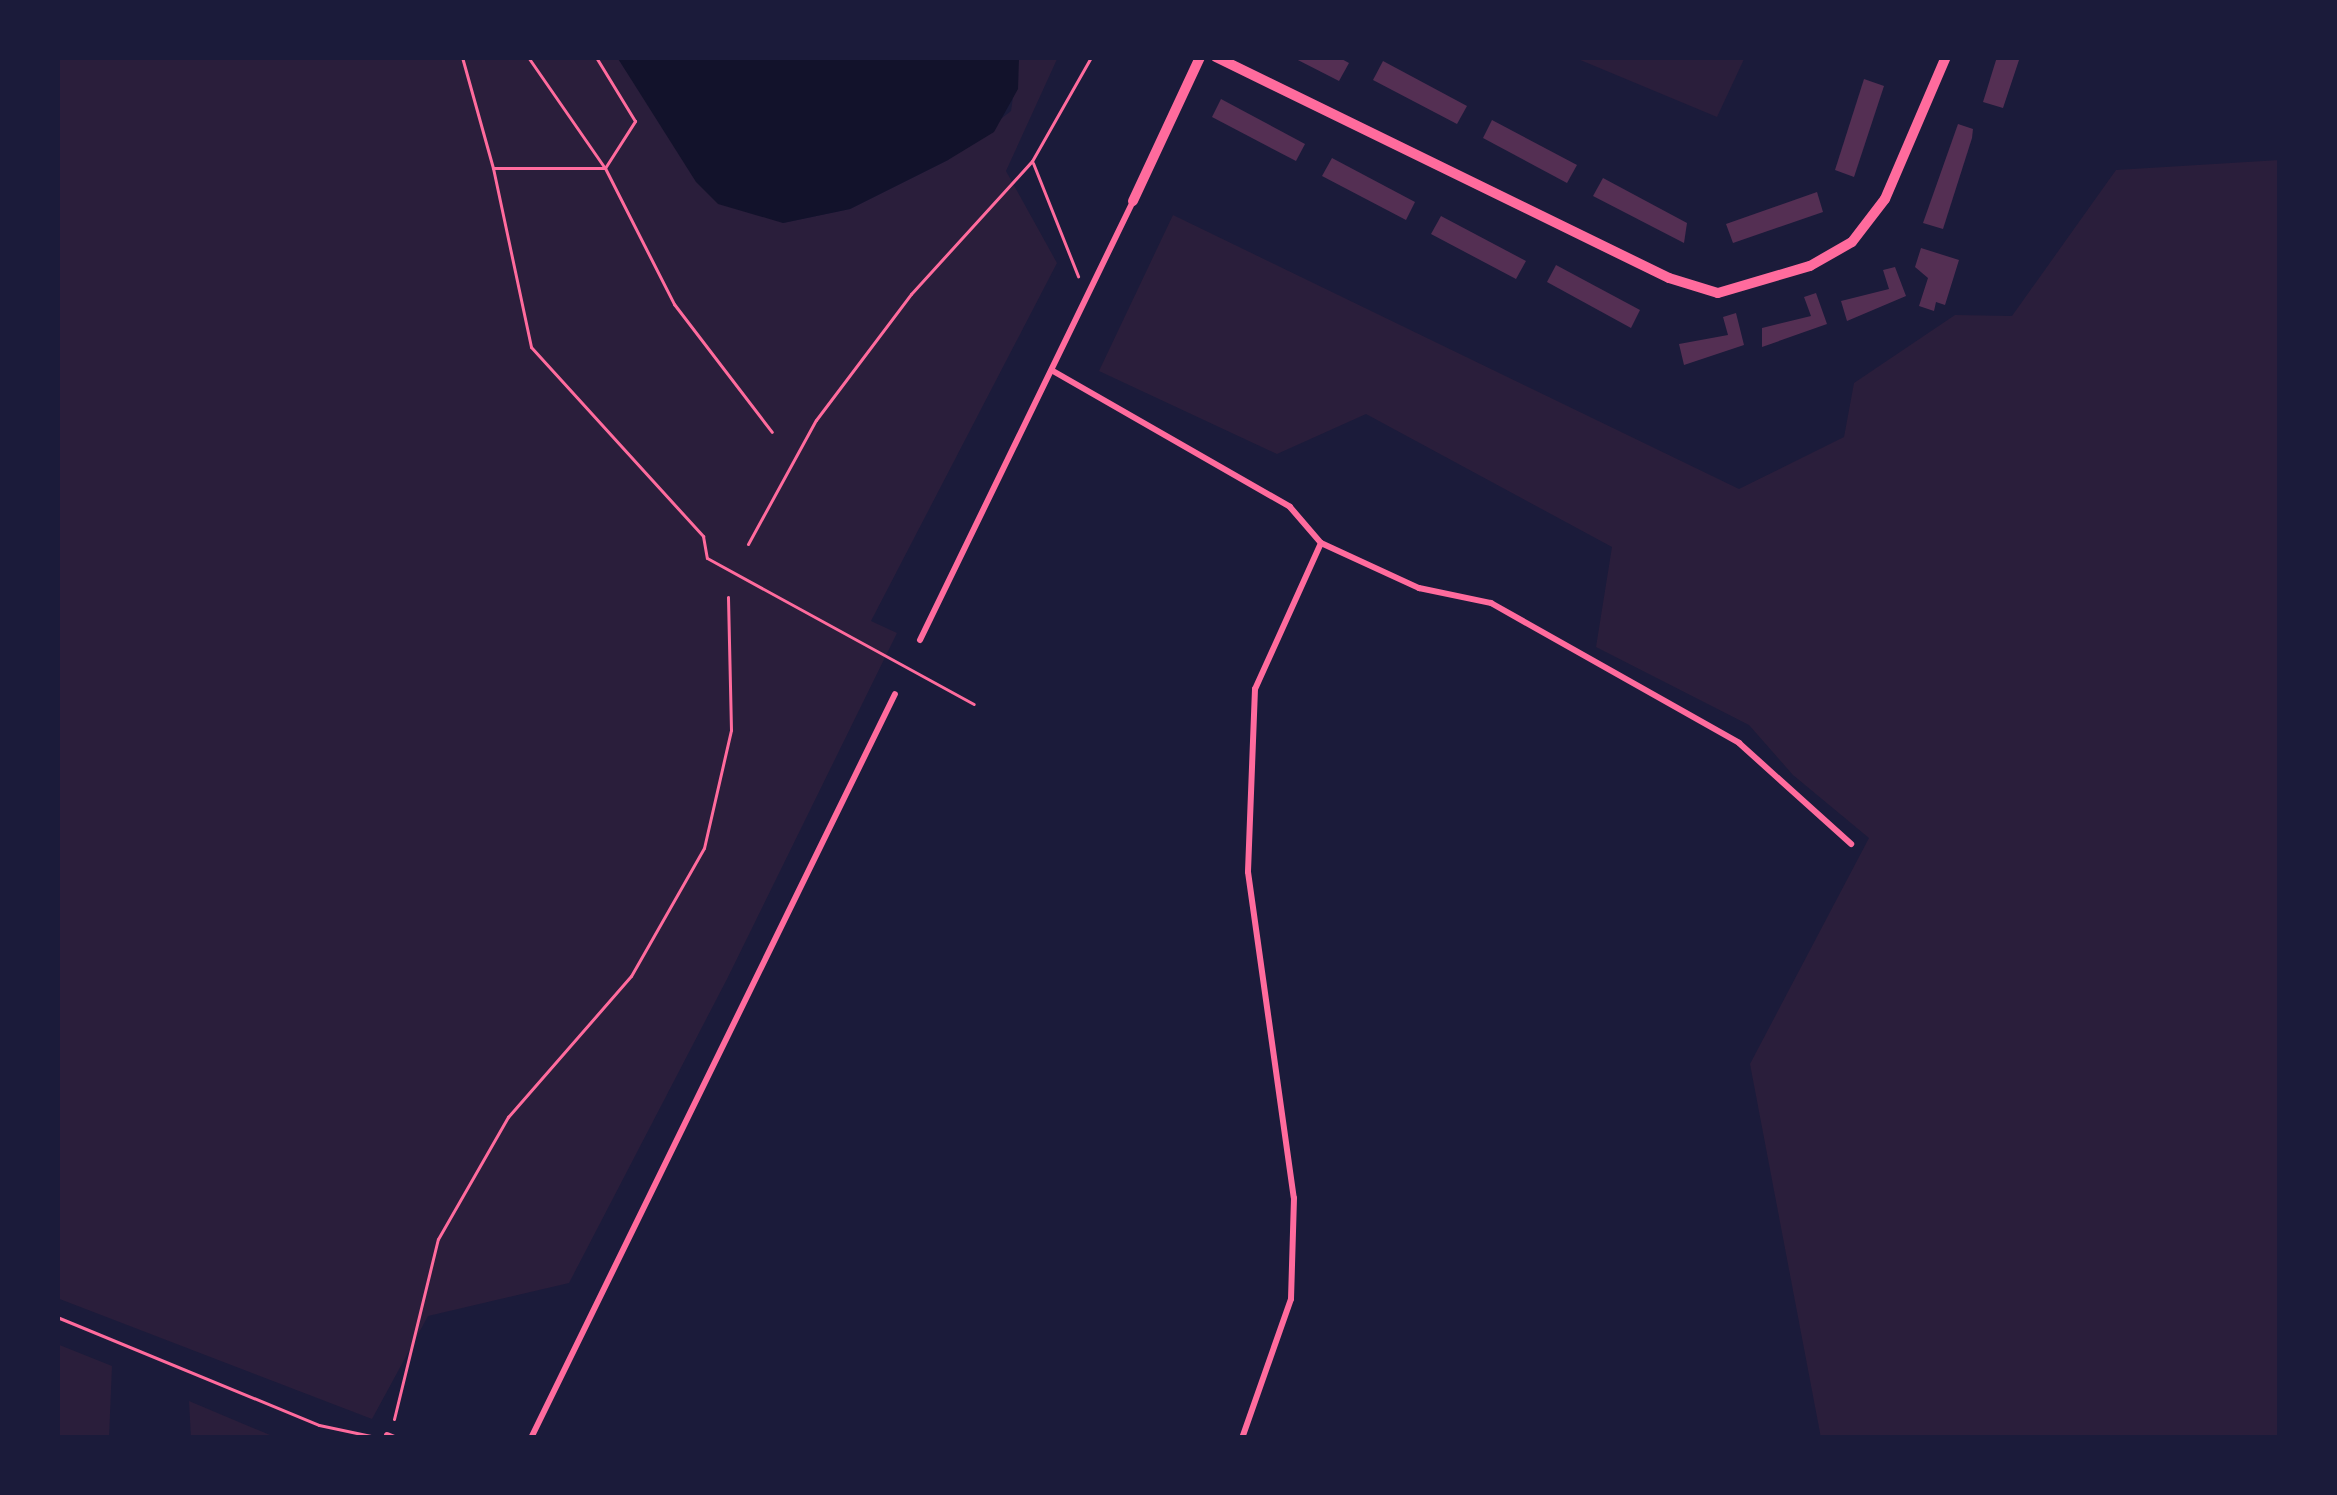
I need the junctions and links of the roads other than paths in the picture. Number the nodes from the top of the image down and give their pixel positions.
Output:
1 (1200, 57) edge
2 (1216, 57) edge
3 (1946, 57) edge
4 (1133, 201) joint
5 (1053, 371) junction
6 (1322, 543) junction
7 (920, 640) dead end
8 (895, 694) dead end
9 (1851, 844) dead end
10 (531, 1438) edge
11 (1242, 1438) edge

1 - 4 street
2 - 3 street
4 - 5 lane
5 - 6 lane
5 - 7 lane
6 - 9 lane
6 - 11 lane
8 - 10 lane

